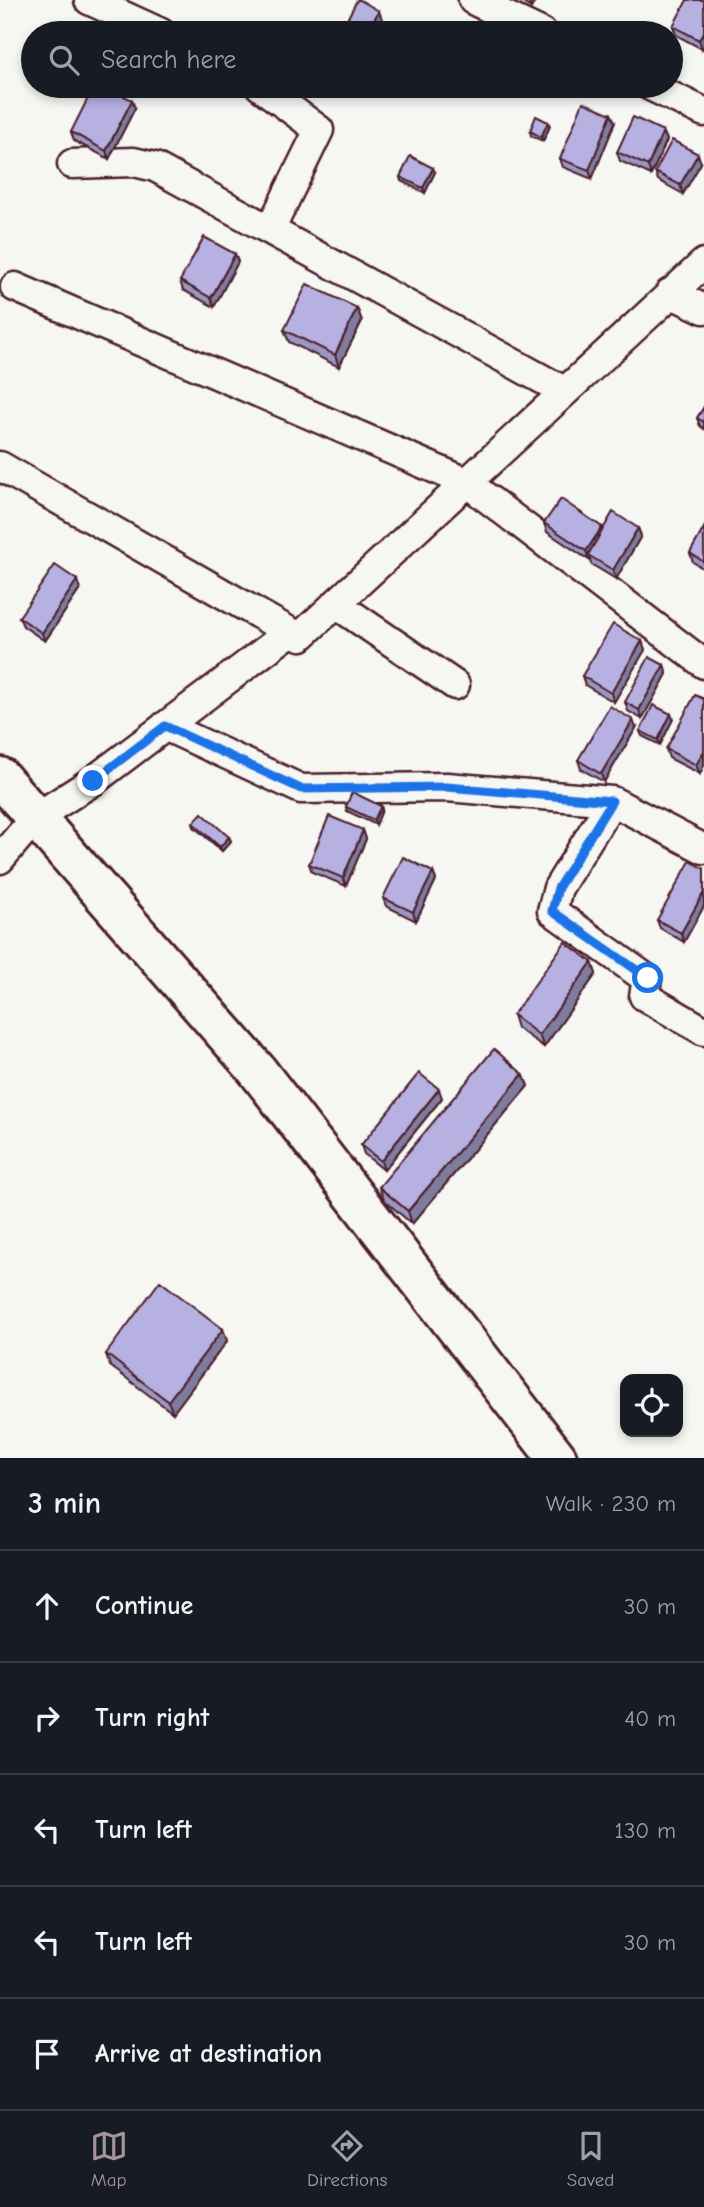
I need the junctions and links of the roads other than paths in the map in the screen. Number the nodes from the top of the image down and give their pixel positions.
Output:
1 (89, 0) edge
2 (473, 0) edge
3 (135, 21) edge
4 (516, 21) edge
5 (276, 98) edge
6 (675, 98) edge
7 (704, 112) edge
8 (72, 164) dead end
9 (270, 230) junction
10 (704, 263) edge
11 (15, 287) dead end
12 (670, 293) junction
13 (704, 309) edge
14 (564, 391) junction
15 (0, 466) edge
16 (466, 482) junction
17 (335, 604) junction
18 (290, 632) junction
19 (704, 664) edge
20 (455, 685) dead end
21 (165, 726) junction
22 (0, 777) edge
23 (612, 801) junction
24 (35, 818) junction
25 (704, 849) edge
26 (0, 859) edge
27 (704, 1031) edge
28 (557, 1458) edge

1 - 3 street
2 - 4 street
5 - 9 street
6 - 7 street
8 - 9 street
9 - 14 street
10 - 12 street
11 - 16 street
12 - 13 street
12 - 14 street
14 - 16 street
15 - 18 street
16 - 17 street
16 - 19 street
17 - 18 street
17 - 20 street
18 - 21 street
21 - 23 street
21 - 24 street
22 - 24 street
23 - 25 street
23 - 27 street
24 - 26 street
24 - 28 street

